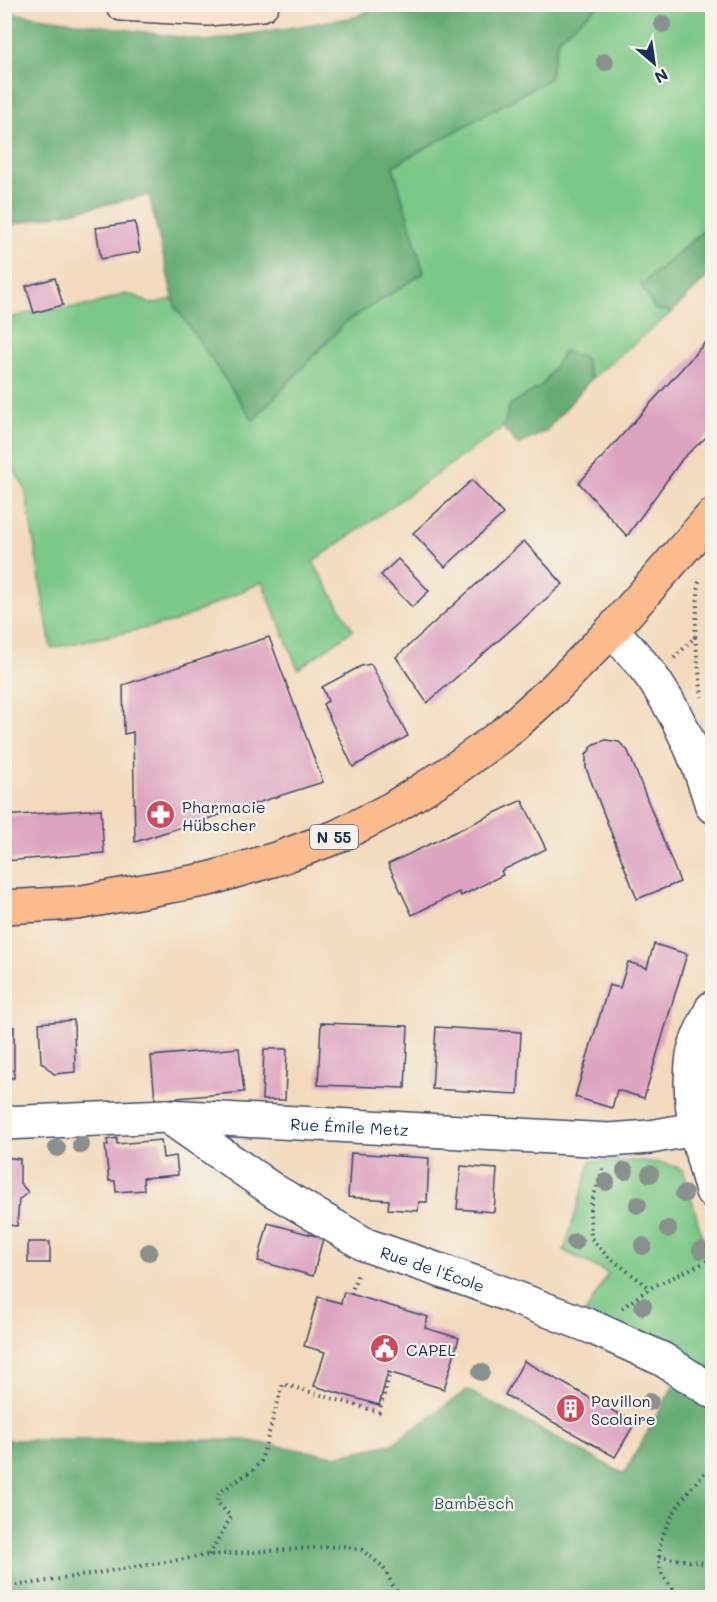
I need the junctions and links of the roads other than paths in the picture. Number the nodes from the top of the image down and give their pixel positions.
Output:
1 (122, 4) edge
2 (262, 4) edge
3 (712, 516) edge
4 (612, 630) junction
5 (712, 806) edge
6 (4, 907) edge
7 (712, 1008) edge
8 (167, 1116) junction
9 (4, 1123) edge
10 (695, 1129) junction
11 (712, 1191) edge
12 (712, 1391) edge

1 - 2 main road
3 - 4 main road, N 55
4 - 5 street
4 - 6 main road, N 55
7 - 10 street
8 - 9 street, Rue Émile Metz
8 - 10 street, Rue Émile Metz
8 - 12 street, Rue de l'École
10 - 11 street

